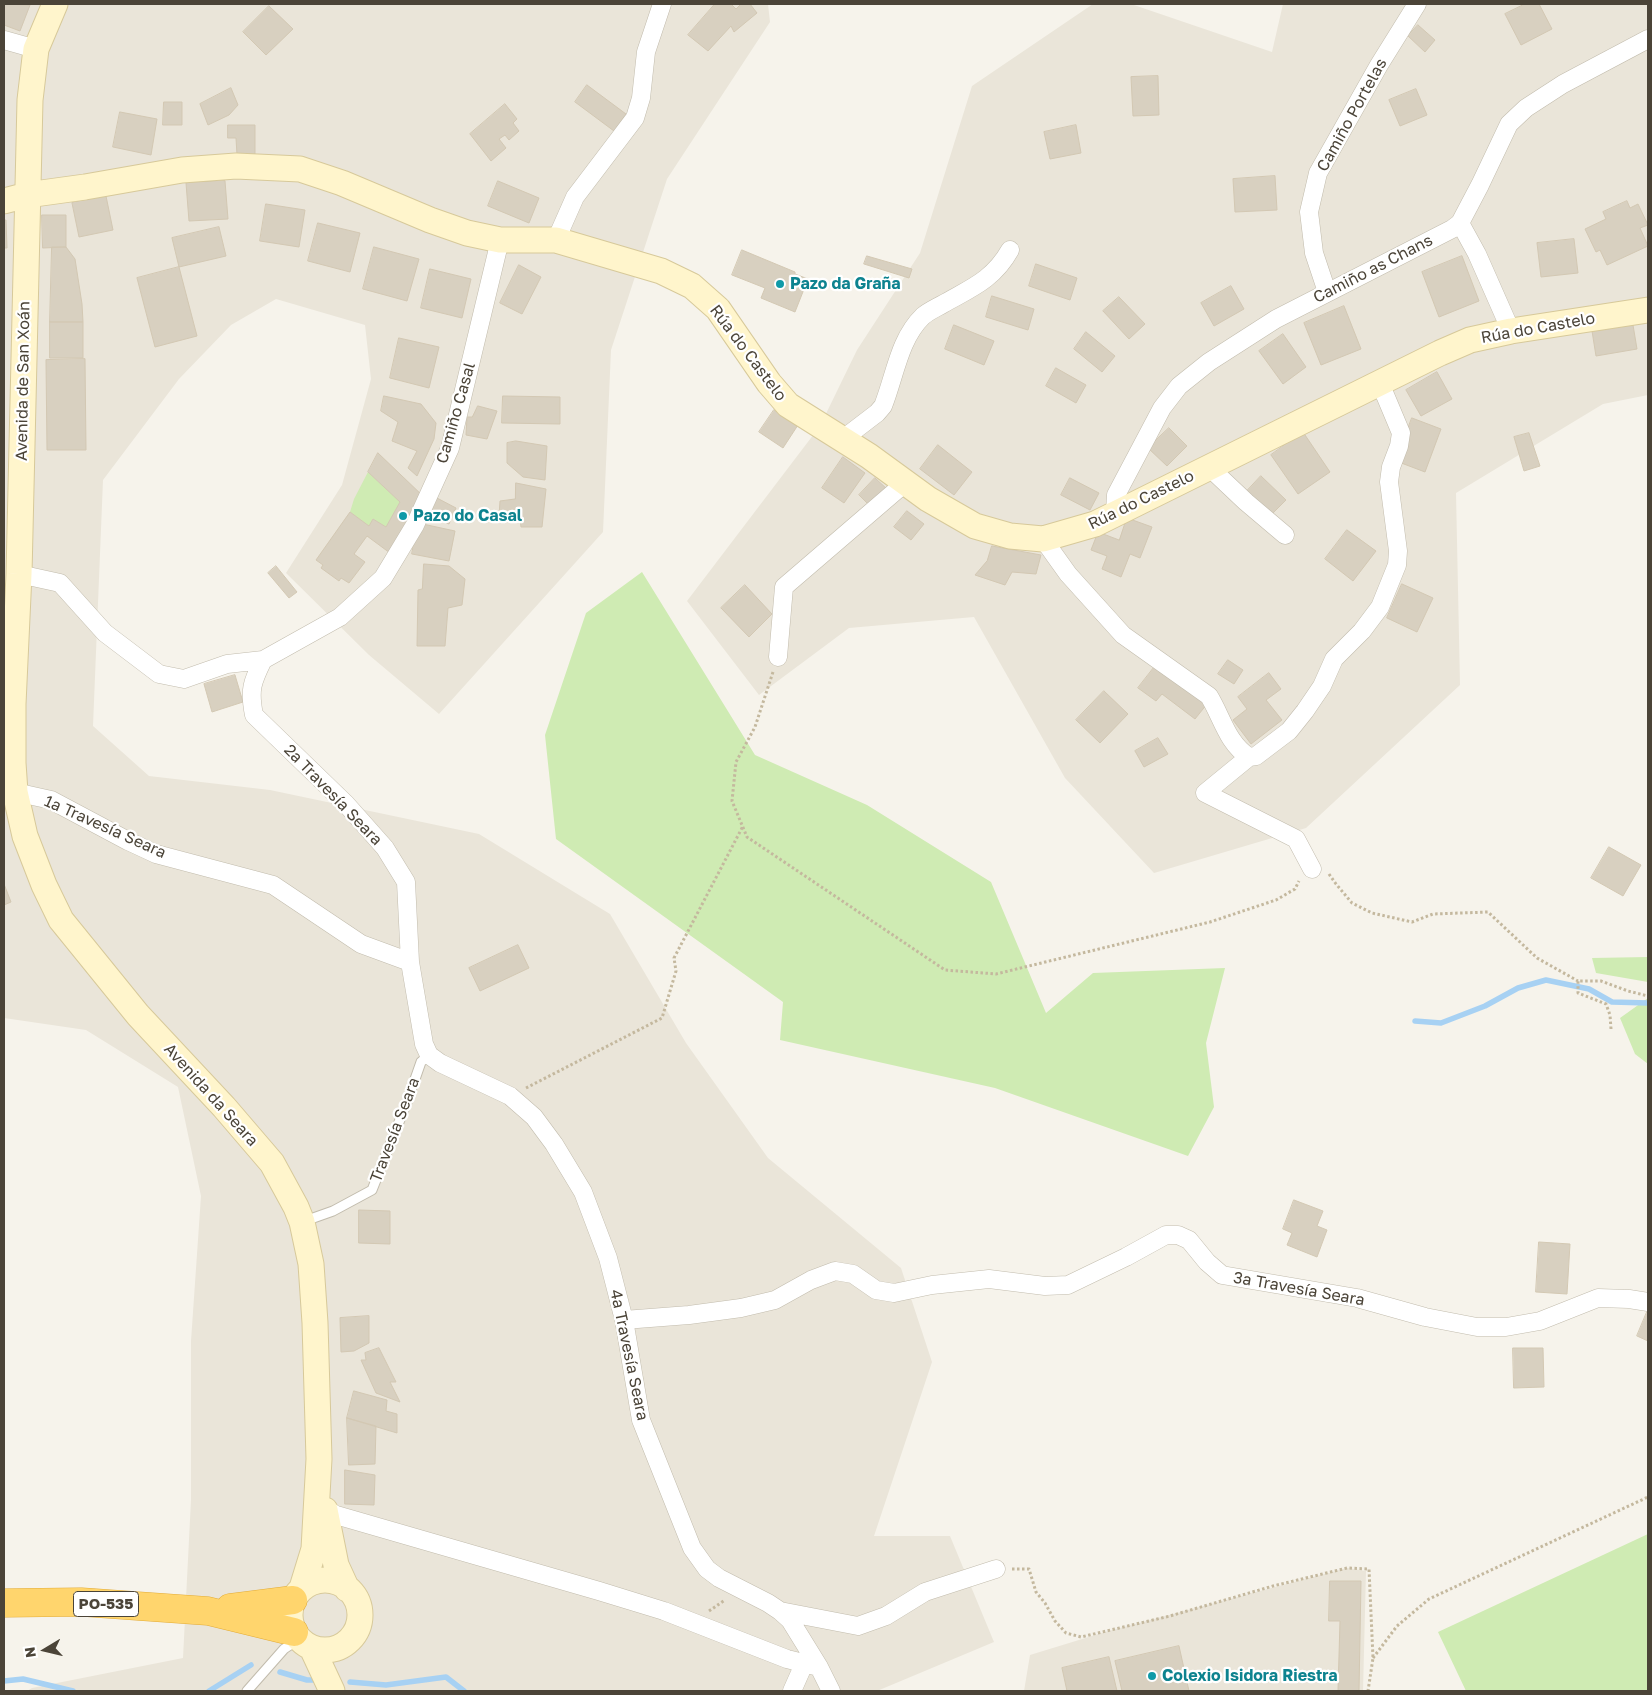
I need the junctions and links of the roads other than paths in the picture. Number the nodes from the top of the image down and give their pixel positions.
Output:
1 (55, 4) edge
2 (662, 4) edge
3 (1417, 4) edge
4 (1648, 39) edge
5 (4, 40) edge
6 (36, 49) junction
7 (15, 198) edge
8 (1460, 223) junction
9 (500, 240) junction
10 (556, 240) junction
11 (1010, 250) dead end
12 (1327, 292) junction
13 (1648, 310) edge
14 (1511, 331) junction
15 (1380, 383) junction
16 (842, 439) junction
17 (1209, 467) junction
18 (905, 483) junction
19 (1115, 514) junction
20 (1285, 534) dead end
21 (1043, 539) junction
22 (19, 574) junction
23 (778, 657) road end
24 (263, 660) junction
25 (1249, 757) junction
26 (8, 762) edge
27 (15, 792) junction
28 (1312, 869) road end
29 (410, 962) junction
30 (428, 1055) junction
31 (302, 1222) junction
32 (1648, 1302) edge
33 (624, 1320) junction
34 (319, 1459) junction
35 (325, 1510) junction
36 (996, 1569) road end
37 (347, 1589) junction
38 (298, 1594) junction
39 (4, 1603) edge
40 (208, 1611) junction
41 (780, 1611) junction
42 (302, 1639) junction
43 (340, 1646) junction
44 (811, 1666) junction
45 (247, 1691) edge
46 (332, 1691) edge
47 (340, 1691) edge
48 (792, 1691) edge
49 (831, 1691) edge

1 - 6 main road, Avenida de San Xoán
2 - 10 street
3 - 12 street, Camiño Portelas
4 - 8 street
5 - 6 street
6 - 7 main road, Avenida de San Xoán
7 - 9 main road, Rúa do Castelo
7 - 22 main road, Avenida de San Xoán
8 - 12 street, Camiño as Chans
8 - 14 street
9 - 10 main road, Rúa do Castelo
9 - 24 street, Camiño Casal
10 - 16 main road, Rúa do Castelo
11 - 16 street
12 - 19 street, Camiño as Chans
13 - 14 main road, Rúa do Castelo
14 - 15 main road, Rúa do Castelo
15 - 17 main road, Rúa do Castelo
15 - 25 street
16 - 18 main road, Rúa do Castelo
17 - 19 main road, Rúa do Castelo
17 - 20 street
18 - 21 main road, Rúa do Castelo
18 - 23 street
19 - 21 main road, Rúa do Castelo
21 - 25 street
22 - 24 street
22 - 26 main road, Avenida de San Xoán
24 - 29 street, 2ª Travesía Seara
25 - 28 street
26 - 27 main road, Avenida da Seara
27 - 29 street, 1ª Travesía Seara
27 - 31 main road, Avenida da Seara
29 - 30 street, 2ª Travesía Seara
30 - 31 lane, Travesía Seara
30 - 33 street, 4ª Travesía Seara
31 - 34 main road, Avenida da Seara
32 - 33 street, 3ª Travesía Seara
33 - 41 street, 4ª Travesía Seara
34 - 35 main road, Avenida da Seara
34 - 38 main road, Avenida da Seara
35 - 37 main road, Avenida da Seara
35 - 44 street
36 - 41 street
37 - 38 main road
37 - 43 main road
38 - 40 highway, PO-535
38 - 42 main road
39 - 40 highway, PO-535
40 - 42 highway, PO-535
41 - 44 street, 4ª Travesía Seara
42 - 43 main road
42 - 45 lane
42 - 46 main road
43 - 47 main road
44 - 48 street
44 - 49 street, 4ª Travesía Seara

